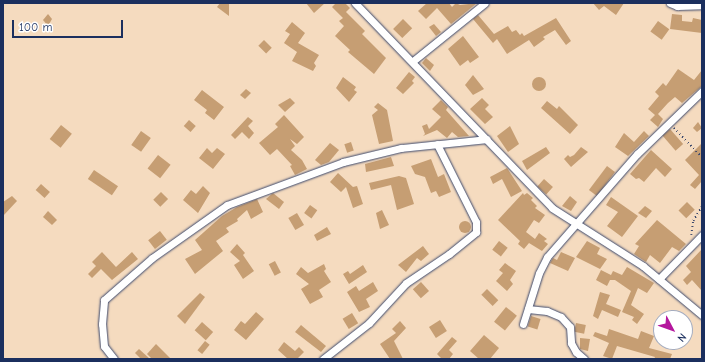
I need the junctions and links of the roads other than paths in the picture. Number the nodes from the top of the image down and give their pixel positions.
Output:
1 (355, 3) edge
2 (485, 3) edge
3 (670, 3) edge
4 (702, 5) edge
5 (413, 62) junction
6 (702, 91) edge
7 (488, 140) junction
8 (436, 144) junction
9 (576, 225) junction
10 (702, 235) edge
11 (659, 279) junction
12 (528, 309) junction
13 (702, 315) edge
14 (523, 324) dead end
15 (114, 359) edge
16 (323, 359) edge
17 (584, 359) edge

1 - 5 street
2 - 5 street
3 - 4 street
5 - 7 street
6 - 9 street
7 - 8 street
7 - 9 street
8 - 15 street
8 - 16 street
9 - 11 street
9 - 12 street
10 - 11 street
11 - 13 street
12 - 14 street
12 - 17 street

